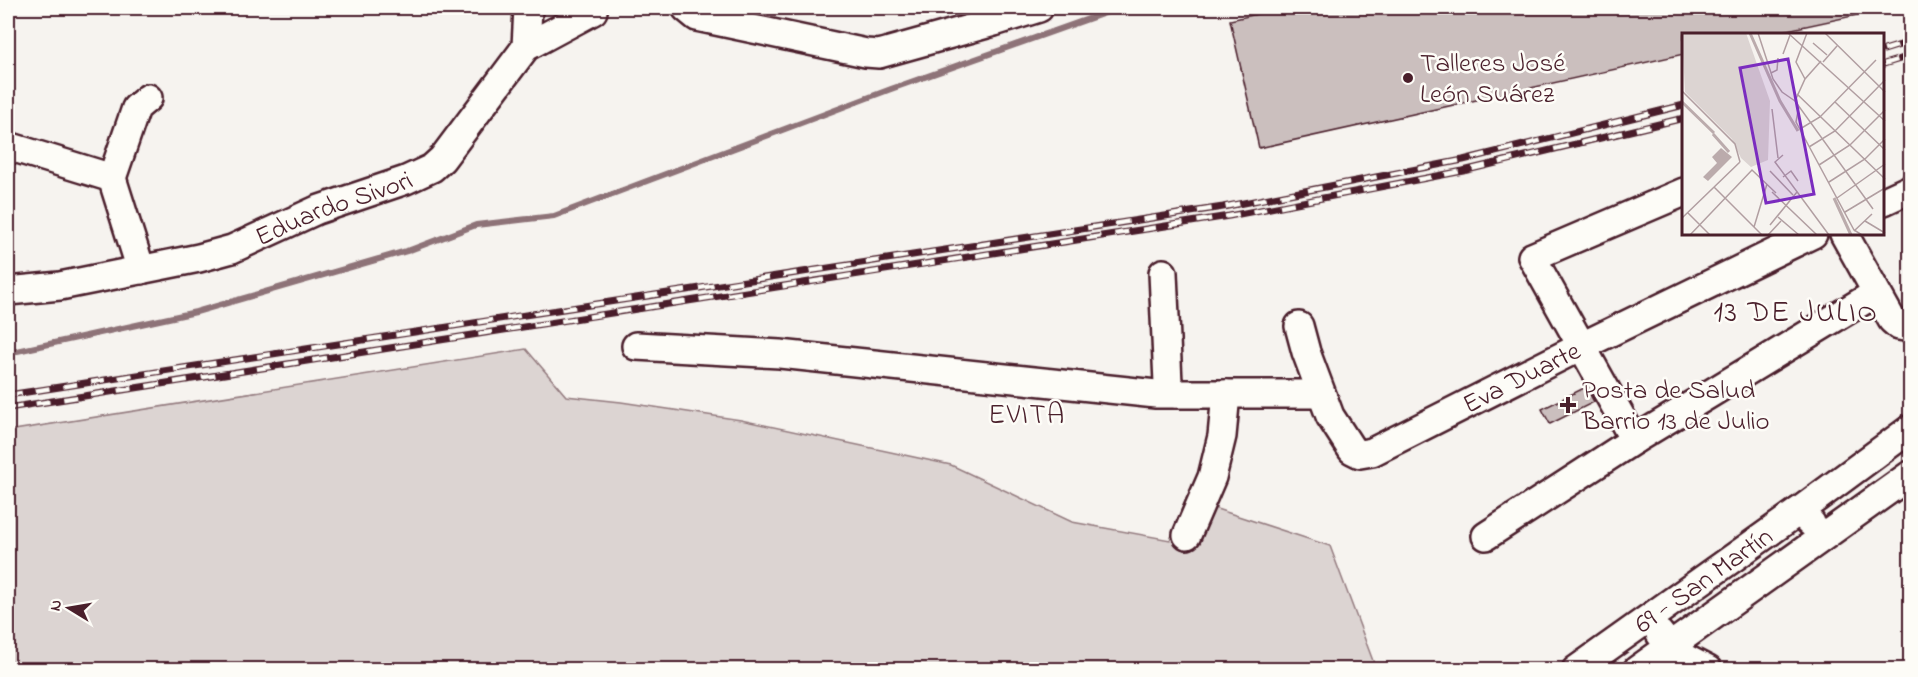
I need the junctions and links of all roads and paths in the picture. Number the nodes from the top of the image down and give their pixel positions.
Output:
1 (528, 8) edge
2 (686, 8) edge
3 (1040, 8) edge
4 (592, 9) edge
5 (991, 15) edge
6 (525, 47) junction
7 (148, 98) dead end
8 (8, 146) edge
9 (112, 178) junction
10 (1911, 189) edge
11 (1682, 193) edge
12 (1885, 201) edge
13 (1809, 236) edge
14 (1845, 236) edge
15 (141, 270) junction
16 (1163, 273) dead end
17 (8, 291) edge
18 (1876, 293) junction
19 (1299, 326) dead end
20 (1911, 328) edge
21 (636, 346) dead end
22 (1582, 346) junction
23 (1176, 394) junction
24 (1226, 394) junction
25 (1321, 394) junction
26 (1911, 429) edge
27 (1634, 440) junction
28 (1911, 476) edge
29 (1799, 510) junction
30 (1187, 535) dead end
31 (1486, 536) dead end
32 (1825, 536) junction
33 (1649, 618) junction
34 (1669, 647) junction
35 (1576, 669) edge
36 (1637, 669) edge
37 (1708, 669) edge

1 - 6 street
2 - 5 street
3 - 5 street
4 - 6 street, Eduardo Sivori
6 - 15 street, Eduardo Sivori
7 - 9 street
8 - 9 street
9 - 15 street
10 - 12 street
11 - 22 street
13 - 22 street, Eva Duarte
14 - 18 street
15 - 17 street, Eduardo Sivori
16 - 23 street
18 - 20 street
18 - 27 street
19 - 25 street, Eva Duarte
21 - 23 street
22 - 25 street, Eva Duarte
22 - 27 street
23 - 24 street
24 - 25 street
24 - 30 street
26 - 29 street, 69 - San Martín
27 - 31 street
28 - 32 street, 69 - San Martín
29 - 32 street, 69 - San Martín
29 - 33 street, 69 - San Martín
32 - 34 street, 69 - San Martín
33 - 34 street
33 - 35 street, 69 - San Martín
34 - 36 street, 69 - San Martín
34 - 37 street

